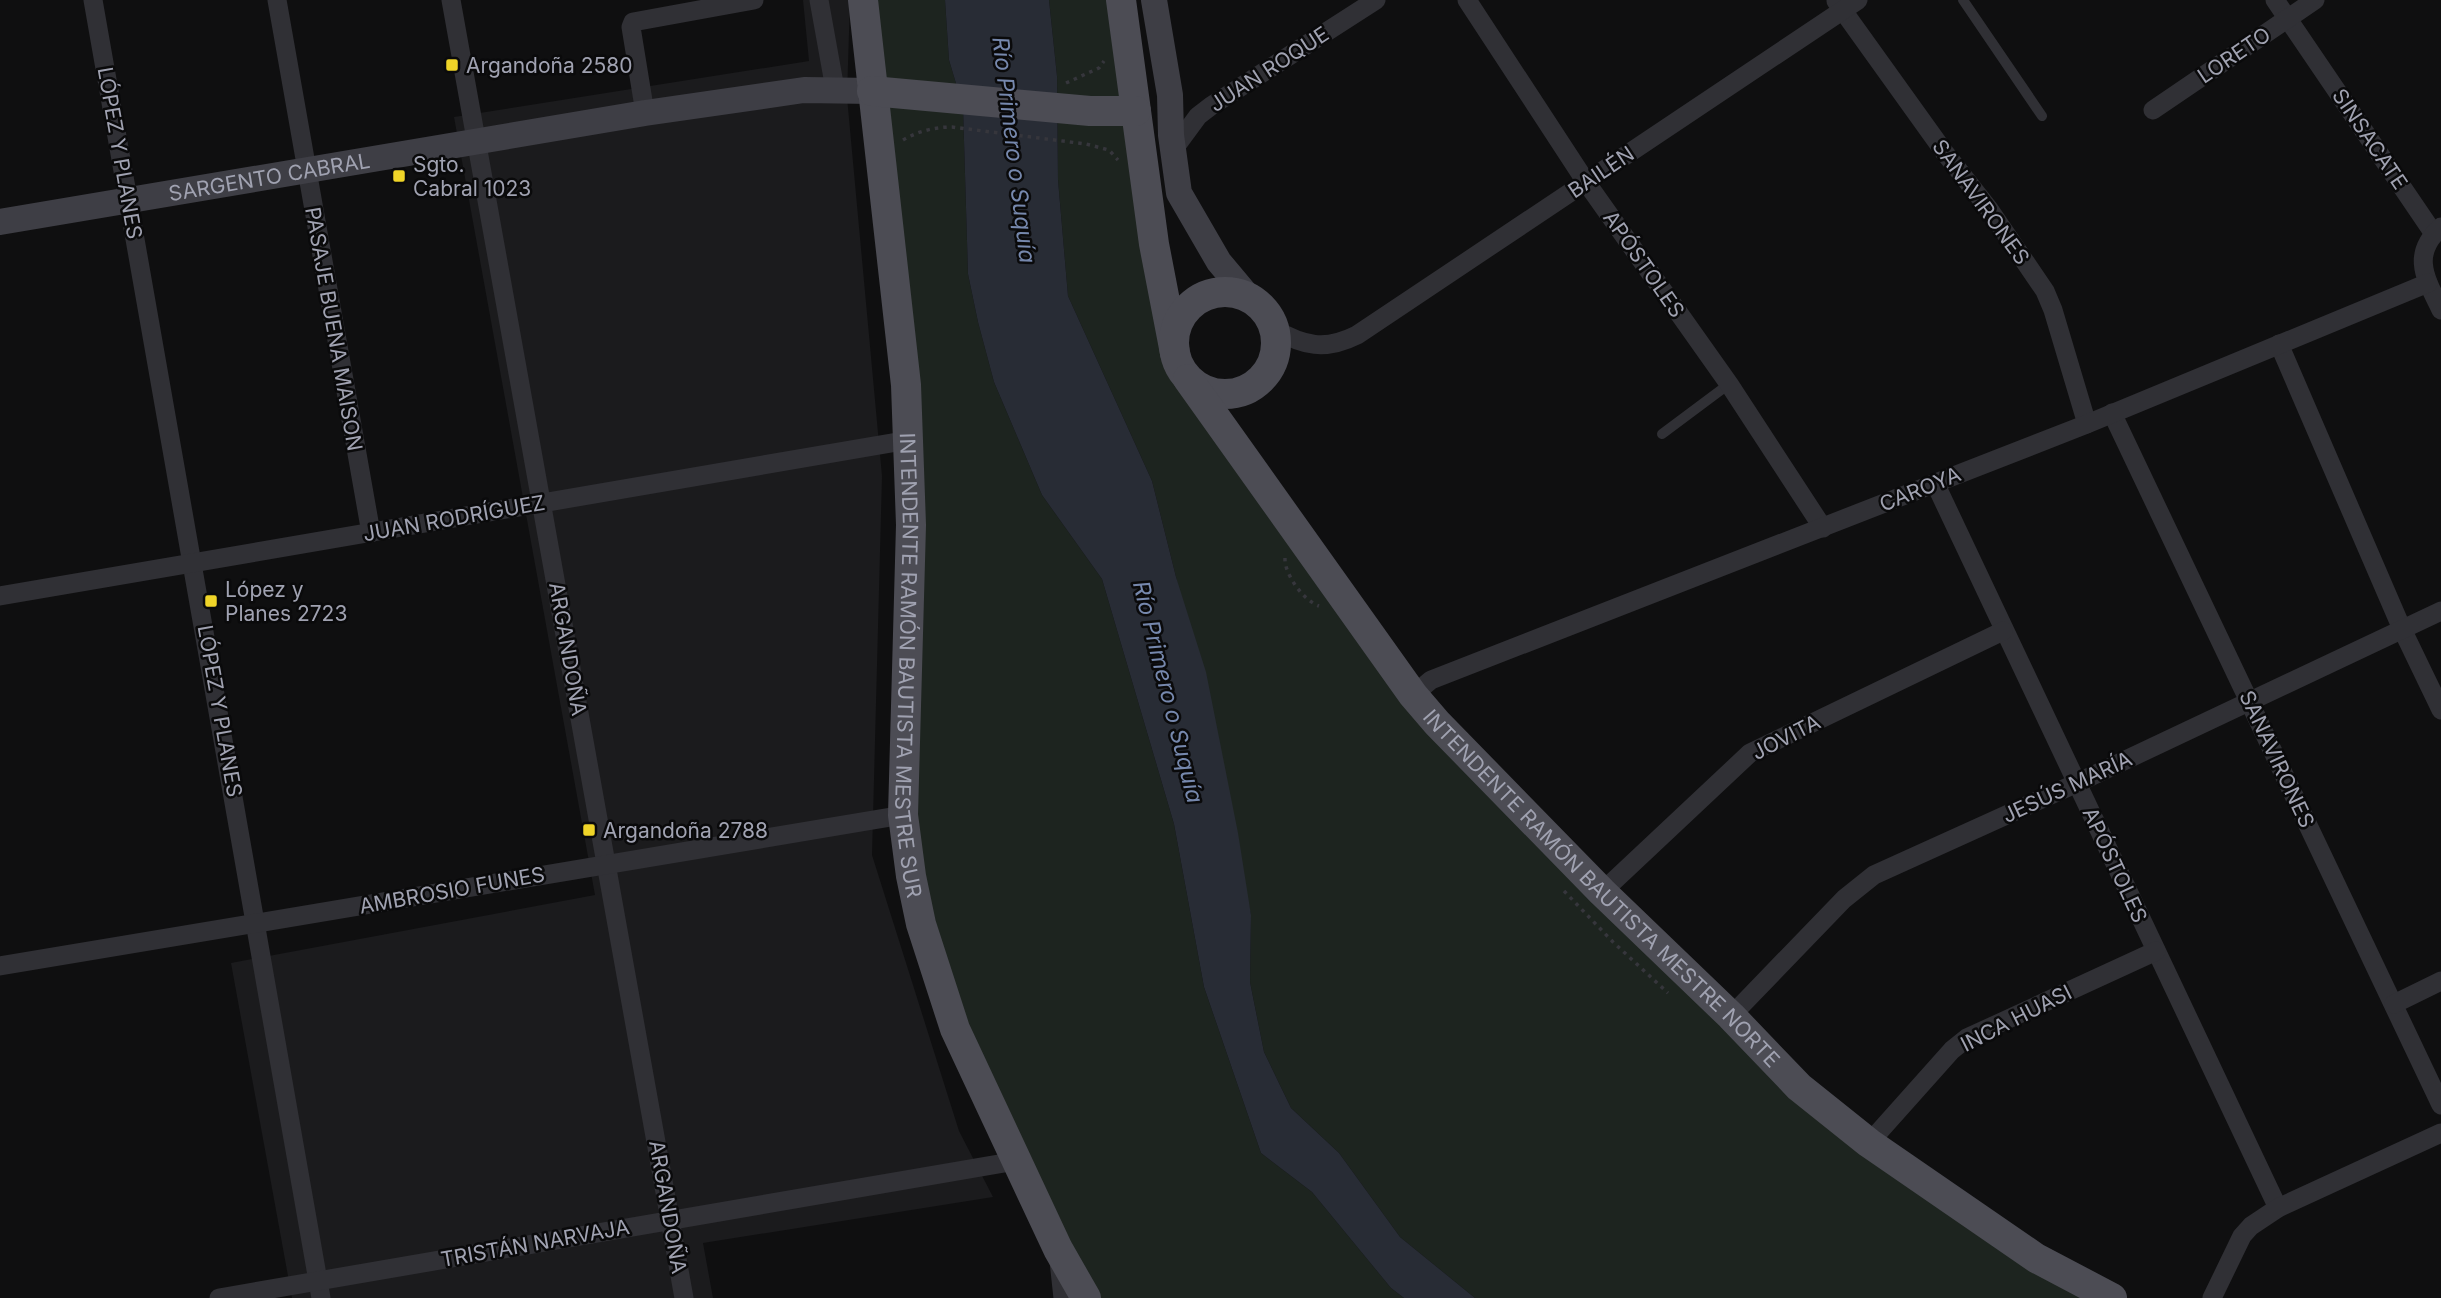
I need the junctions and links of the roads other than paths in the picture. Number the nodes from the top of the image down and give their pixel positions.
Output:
1 (93, 0) edge
2 (277, 0) edge
3 (451, 0) edge
4 (754, 0) edge
5 (819, 0) edge
6 (863, 0) edge
7 (1121, 0) edge
8 (1154, 0) edge
9 (1377, 0) edge
10 (1467, 0) edge
11 (1963, 0) edge
12 (2275, 0) edge
13 (2315, 0) edge
14 (1845, 3) edge
15 (2288, 19) junction
16 (835, 89) junction
17 (872, 91) junction
18 (2153, 110) dead end
19 (1136, 111) junction
20 (645, 113) junction
21 (2042, 116) dead end
22 (478, 142) junction
23 (1172, 150) junction
24 (305, 170) junction
25 (1586, 182) junction
26 (128, 201) junction
27 (0, 222) edge
28 (2438, 231) edge
29 (2428, 284) junction
30 (1251, 300) junction
31 (2441, 310) edge
32 (1273, 329) junction
33 (2278, 344) junction
34 (1175, 353) junction
35 (1188, 379) junction
36 (1729, 384) junction
37 (2112, 413) junction
38 (2087, 424) junction
39 (1662, 433) dead end
40 (909, 440) junction
41 (1935, 483) junction
42 (541, 502) junction
43 (1823, 528) junction
44 (371, 533) junction
45 (194, 563) junction
46 (0, 597) edge
47 (2441, 611) edge
48 (2402, 629) junction
49 (2003, 631) junction
50 (1413, 695) junction
51 (2250, 701) junction
52 (2441, 710) edge
53 (2077, 783) junction
54 (903, 815) junction
55 (606, 864) junction
56 (1602, 892) junction
57 (257, 923) junction
58 (2156, 951) junction
59 (0, 966) edge
60 (2441, 981) edge
61 (2394, 1004) junction
62 (1731, 1016) junction
63 (2441, 1105) edge
64 (2441, 1133) edge
65 (1869, 1143) junction
66 (1016, 1161) junction
67 (2278, 1209) junction
68 (670, 1219) junction
69 (1058, 1249) junction
70 (320, 1289) edge
71 (219, 1298) edge
72 (684, 1298) edge
73 (1063, 1298) edge
74 (1086, 1298) edge
75 (2112, 1298) edge
76 (2212, 1298) edge

1 - 26 street, LÓPEZ Y PLANES
2 - 24 street, PASAJE BUENA MAISON
3 - 22 street, ARGANDOÑA
4 - 20 street
5 - 16 street
6 - 17 main road, INTENDENTE RAMÓN BAUTISTA MESTRE SUR
7 - 19 main road
8 - 23 street
9 - 23 street, JUAN ROQUE
10 - 25 street, APÓSTOLES
11 - 21 lane
12 - 15 street, SINSACATE
13 - 15 street, LORETO
14 - 25 street, BAILÉN
14 - 38 street, SANAVIRONES
15 - 18 street, LORETO
15 - 28 street, SINSACATE
16 - 17 street, SARGENTO CABRAL
16 - 20 street, SARGENTO CABRAL
17 - 19 main road
17 - 40 main road, INTENDENTE RAMÓN BAUTISTA MESTRE SUR
19 - 34 main road
20 - 22 street, SARGENTO CABRAL
22 - 24 street, SARGENTO CABRAL
22 - 42 street, ARGANDOÑA
23 - 30 street
24 - 26 street, SARGENTO CABRAL
24 - 44 street, PASAJE BUENA MAISON
25 - 32 street, BAILÉN
25 - 36 street, APÓSTOLES
26 - 27 street, SARGENTO CABRAL
26 - 45 street, LÓPEZ Y PLANES
28 - 29 street, SINSACATE
29 - 31 street
29 - 33 street, CAROYA
30 - 32 main road
30 - 34 main road
32 - 35 main road
33 - 37 street, CAROYA
33 - 48 street
34 - 35 main road
35 - 50 main road, INTENDENTE RAMÓN BAUTISTA MESTRE NORTE
36 - 39 lane
36 - 43 street, APÓSTOLES
37 - 38 street, CAROYA
37 - 51 street, SANAVIRONES
38 - 41 street, CAROYA
40 - 42 street, JUAN RODRÍGUEZ
40 - 54 main road, INTENDENTE RAMÓN BAUTISTA MESTRE SUR
41 - 43 street, CAROYA
41 - 49 street, APÓSTOLES
42 - 44 street, JUAN RODRÍGUEZ
42 - 55 street, ARGANDOÑA
43 - 50 street, CAROYA
44 - 45 street, JUAN RODRÍGUEZ
45 - 46 street, JUAN RODRÍGUEZ
45 - 57 street, LÓPEZ Y PLANES
47 - 48 street, JESÚS MARÍA
48 - 51 street, JESÚS MARÍA
48 - 52 street
49 - 53 street, APÓSTOLES
49 - 56 street, JOVITA
50 - 56 main road, INTENDENTE RAMÓN BAUTISTA MESTRE NORTE
51 - 53 street, JESÚS MARÍA
51 - 61 street, SANAVIRONES
53 - 58 street, APÓSTOLES
53 - 62 street, JESÚS MARÍA
54 - 55 street, AMBROSIO FUNES
54 - 66 main road, INTENDENTE RAMÓN BAUTISTA MESTRE SUR
55 - 57 street, AMBROSIO FUNES
55 - 68 street, ARGANDOÑA
56 - 62 main road, INTENDENTE RAMÓN BAUTISTA MESTRE NORTE
57 - 59 street, AMBROSIO FUNES
57 - 70 street, LÓPEZ Y PLANES
58 - 65 street, INCA HUASI
58 - 67 street, APÓSTOLES
60 - 61 street
61 - 63 street, SANAVIRONES
62 - 65 main road, INTENDENTE RAMÓN BAUTISTA MESTRE NORTE
64 - 67 street
65 - 75 main road, INTENDENTE RAMÓN BAUTISTA MESTRE NORTE
66 - 68 street, TRISTÁN NARVAJA
66 - 69 main road, INTENDENTE RAMÓN BAUTISTA MESTRE SUR
67 - 76 street
68 - 70 street, TRISTÁN NARVAJA
68 - 72 street, ARGANDOÑA
69 - 73 street
69 - 74 main road, INTENDENTE RAMÓN BAUTISTA MESTRE SUR
70 - 71 street, TRISTÁN NARVAJA

